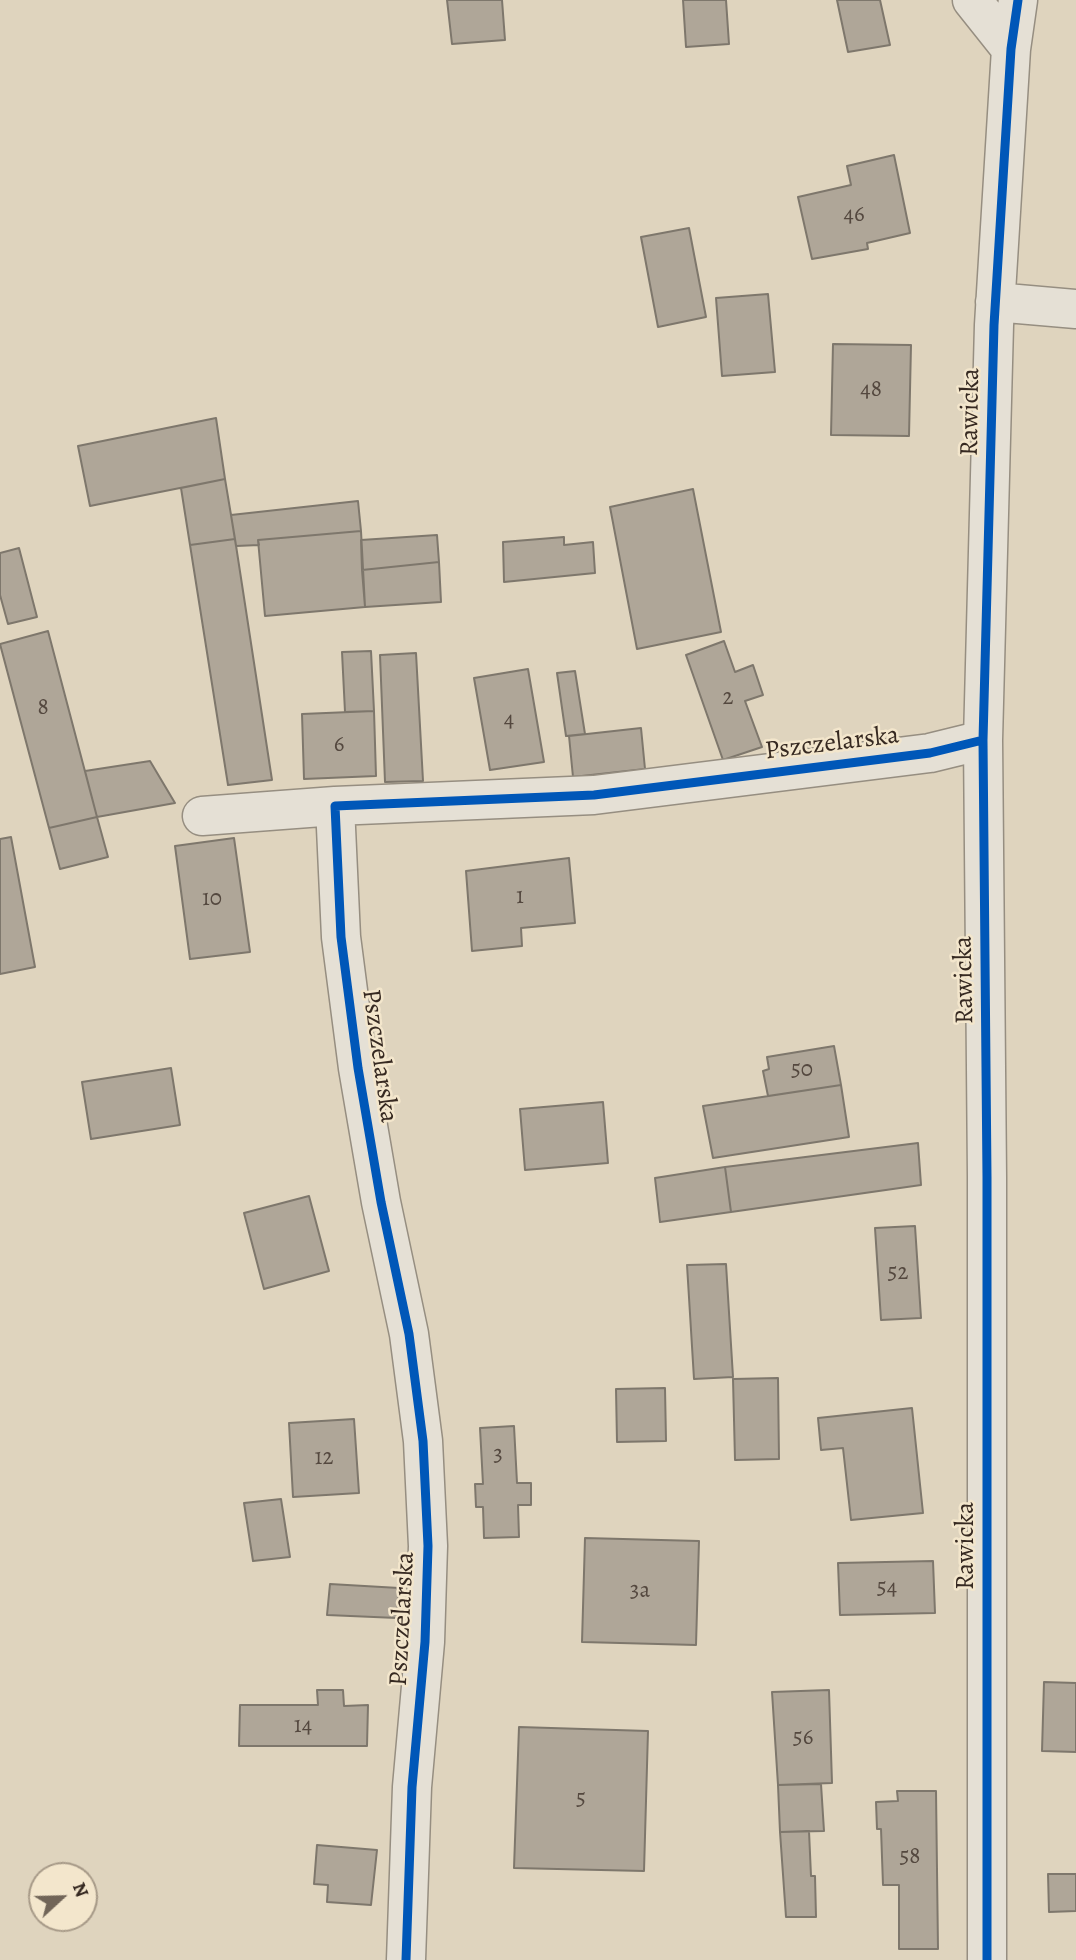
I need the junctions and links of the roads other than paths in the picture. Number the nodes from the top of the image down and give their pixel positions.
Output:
1 (972, 0) edge
2 (1018, 0) edge
3 (1011, 49) junction
4 (995, 302) junction
5 (1076, 309) edge
6 (983, 740) junction
7 (335, 806) junction
8 (202, 816) dead end
9 (405, 1960) edge
10 (987, 1960) edge

1 - 3 street
2 - 3 street, Rawicka
3 - 4 street, Rawicka
4 - 5 street
4 - 6 street, Rawicka
6 - 7 street, Pszczelarska
6 - 10 street, Rawicka
7 - 8 street
7 - 9 street, Pszczelarska

